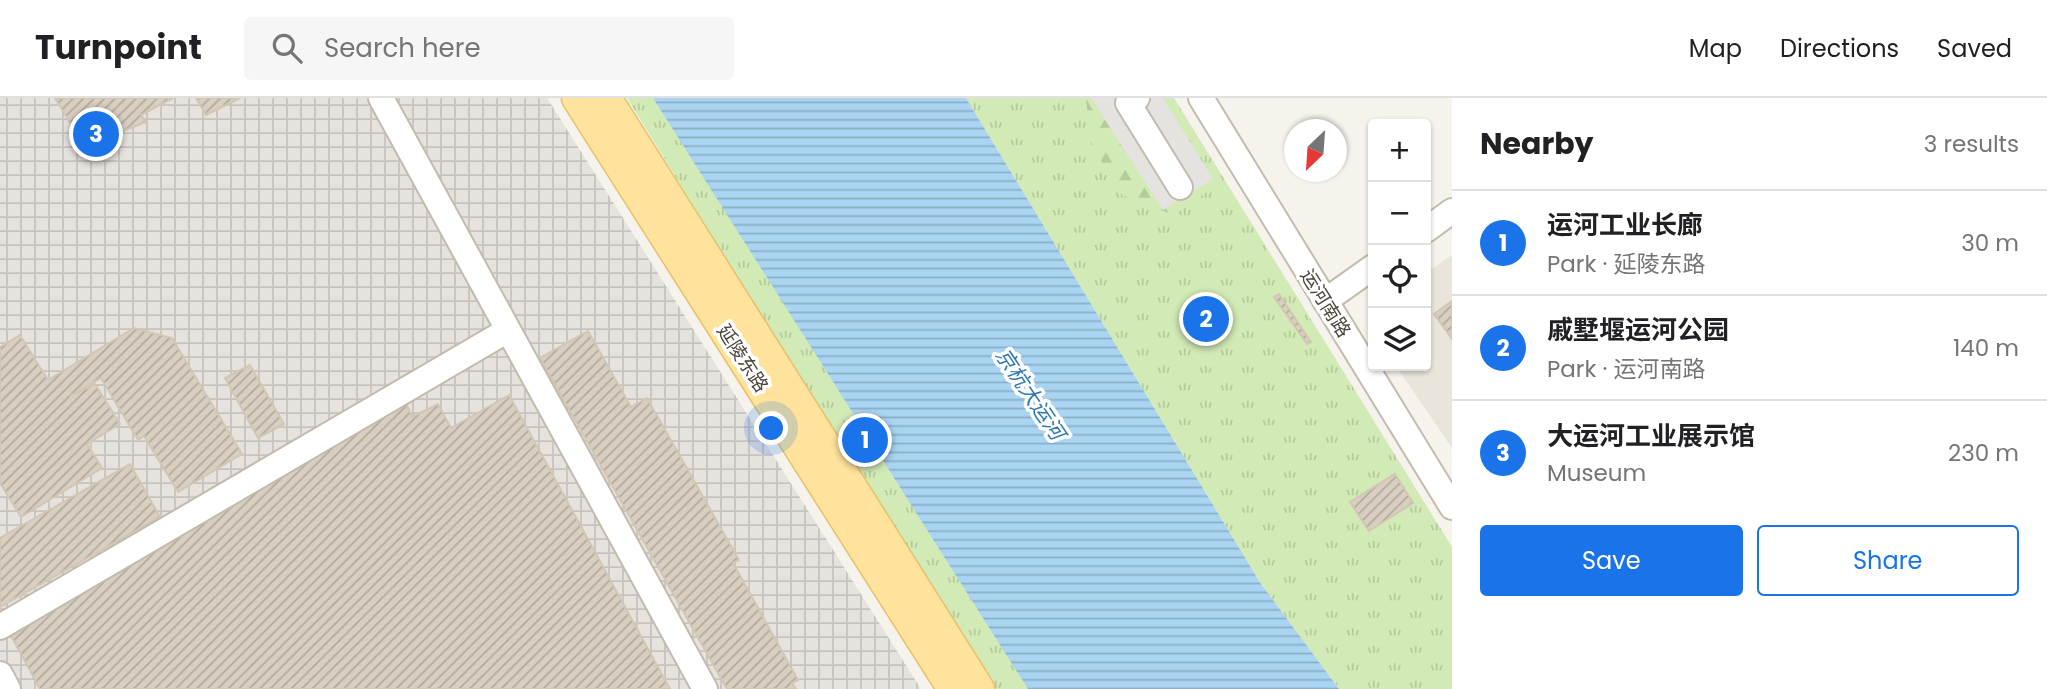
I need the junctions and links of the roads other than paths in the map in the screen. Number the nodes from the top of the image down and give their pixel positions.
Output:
1 (381, 98) edge
2 (577, 98) edge
3 (606, 98) edge
4 (1137, 98) edge
5 (1201, 98) edge
6 (1180, 187) dead end
7 (1452, 211) edge
8 (1431, 226) edge
9 (1368, 271) edge
10 (1325, 301) junction
11 (508, 331) junction
12 (1452, 507) edge
13 (0, 626) edge
14 (0, 674) edge
15 (8, 689) edge
16 (705, 689) edge
17 (953, 689) edge
18 (979, 689) edge

1 - 11 street
2 - 17 main road, 延陵东路
3 - 18 main road, 延陵东路
4 - 6 street
5 - 10 street, 运河南路
7 - 8 street
9 - 10 street
10 - 12 street, 运河南路
11 - 13 street
11 - 16 street
14 - 15 street

